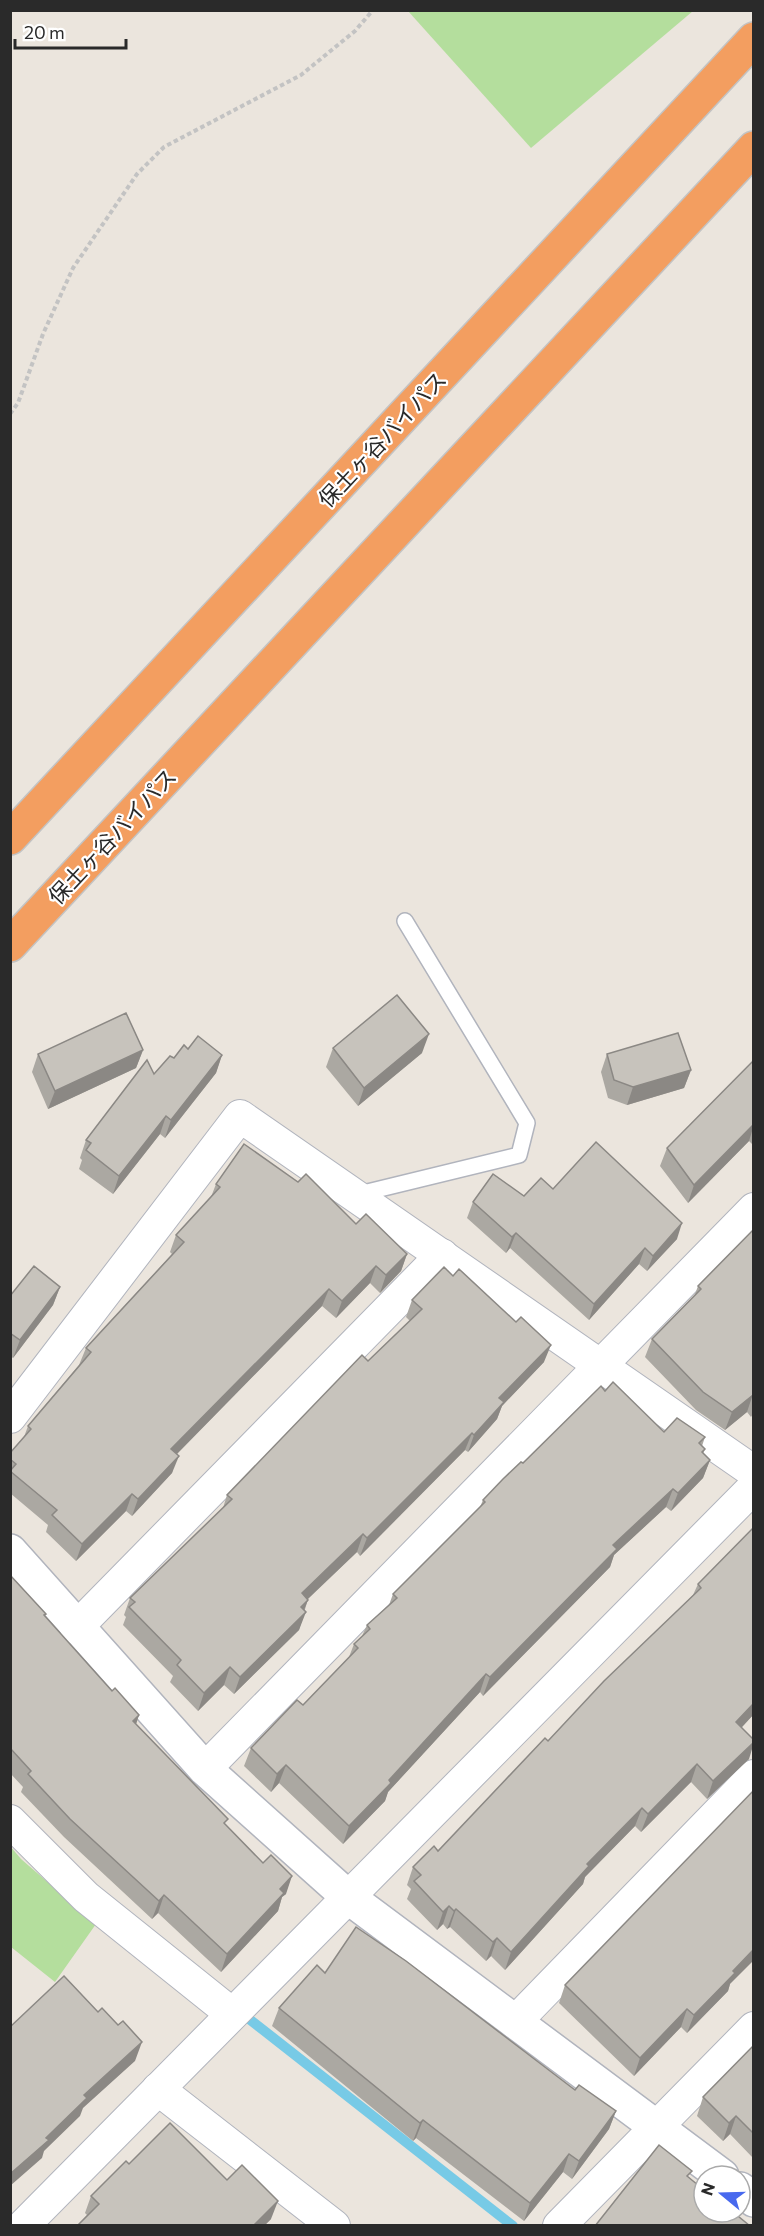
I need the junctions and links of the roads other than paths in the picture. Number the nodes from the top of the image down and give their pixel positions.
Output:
1 (753, 39) edge
2 (753, 148) edge
3 (10, 838) edge
4 (405, 921) dead end
5 (10, 945) edge
6 (355, 1195) junction
7 (753, 1209) edge
8 (442, 1255) junction
9 (600, 1365) junction
10 (10, 1417) edge
11 (753, 1472) edge
12 (753, 1487) edge
13 (10, 1551) edge
14 (76, 1628) junction
15 (205, 1769) junction
16 (753, 1776) edge
17 (10, 1821) edge
18 (348, 1897) junction
19 (232, 2014) junction
20 (515, 2022) junction
21 (753, 2028) edge
22 (158, 2089) junction
23 (657, 2126) junction
24 (706, 2164) edge
25 (323, 2222) edge
26 (22, 2226) edge
27 (560, 2226) edge

1 - 3 highway, 保土ヶ谷バイパス
2 - 5 highway, 保土ヶ谷バイパス
4 - 6 lane
6 - 8 street
6 - 10 street
7 - 9 street
8 - 9 street
8 - 14 street
9 - 11 street
9 - 15 street
12 - 18 street
13 - 14 street
14 - 15 street
15 - 18 street
16 - 20 street
17 - 19 street
18 - 19 street
18 - 20 street
19 - 22 street
20 - 23 street
21 - 23 street
22 - 25 street
22 - 26 street
23 - 24 street
23 - 27 street

